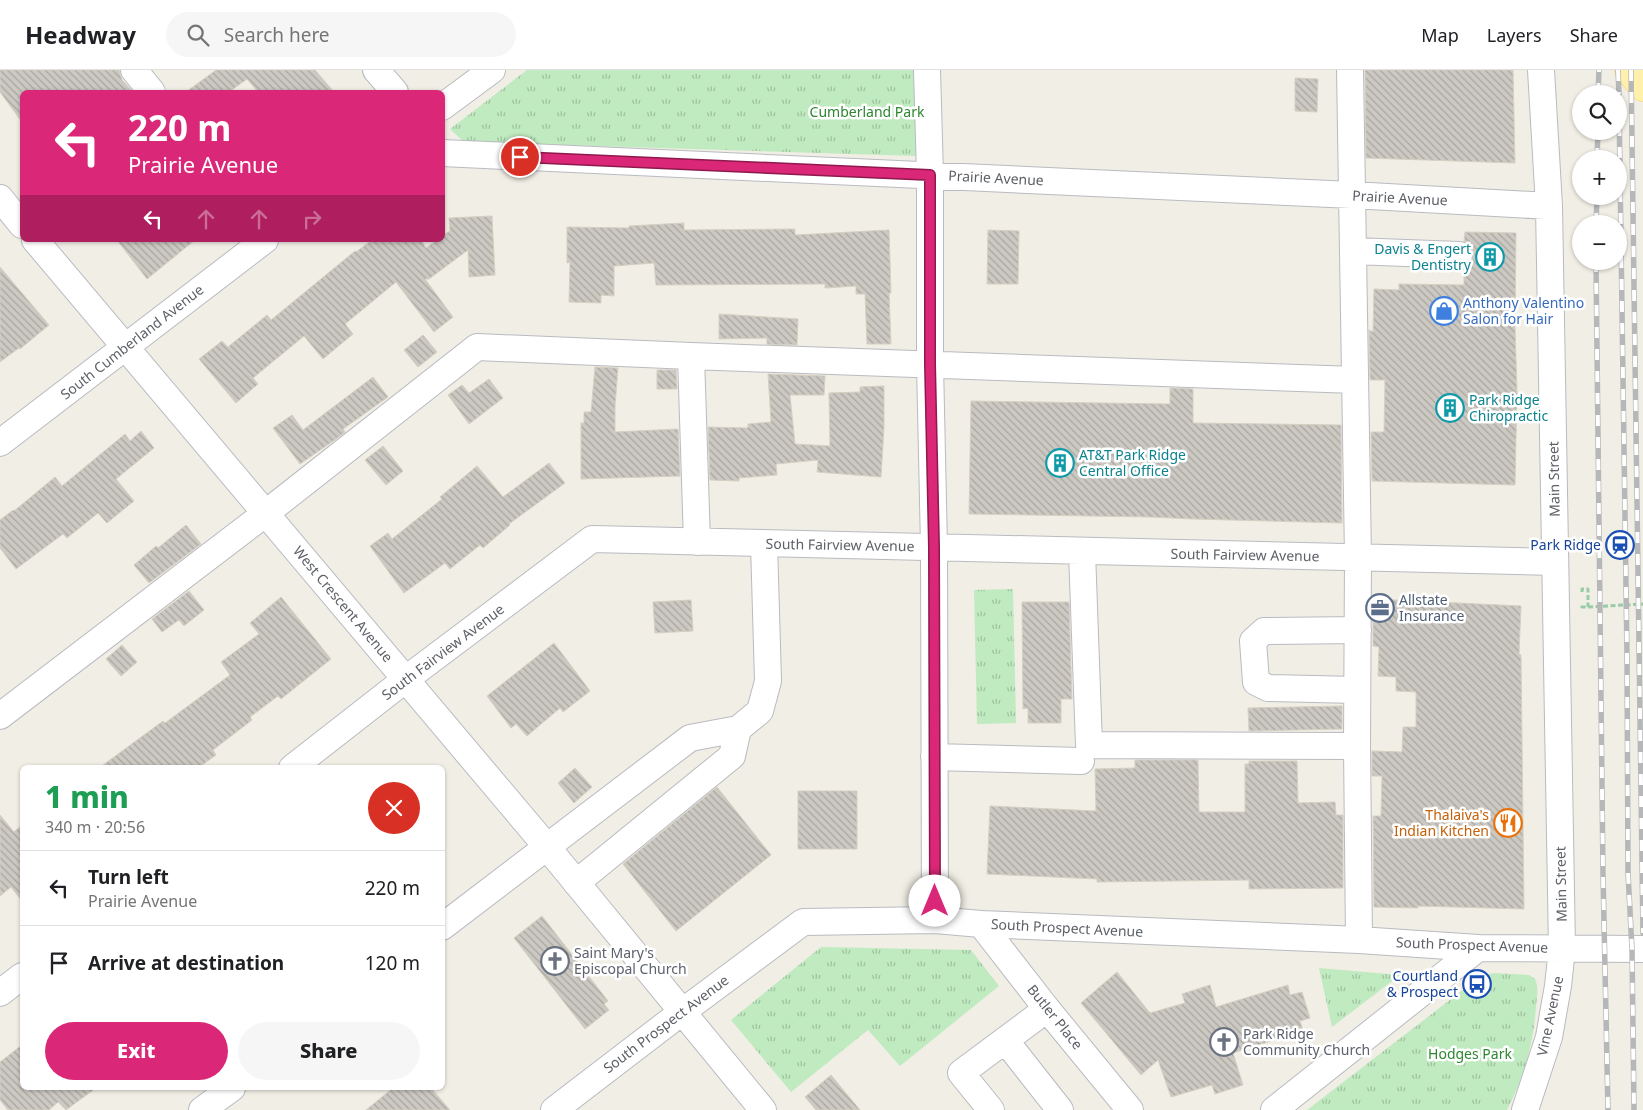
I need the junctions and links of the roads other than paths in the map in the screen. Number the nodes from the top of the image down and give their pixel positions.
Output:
1 (134, 70) edge
2 (376, 70) edge
3 (492, 70) edge
4 (927, 70) edge
5 (1350, 70) edge
6 (1541, 70) edge
7 (1629, 70) edge
8 (1643, 87) edge
9 (150, 90) edge
10 (393, 90) edge
11 (445, 105) edge
12 (445, 153) edge
13 (930, 175) junction
14 (1352, 195) junction
15 (0, 198) edge
16 (1549, 206) junction
17 (20, 223) edge
18 (37, 242) edge
19 (262, 242) edge
20 (1353, 251) junction
21 (1458, 255) dead end
22 (125, 347) junction
23 (691, 356) junction
24 (930, 364) junction
25 (1355, 380) junction
26 (0, 443) edge
27 (266, 513) junction
28 (697, 542) junction
29 (764, 543) junction
30 (934, 547) junction
31 (1082, 552) junction
32 (1358, 557) junction
33 (1555, 562) junction
34 (1358, 630) junction
35 (406, 679) junction
36 (1357, 690) junction
37 (0, 716) edge
38 (738, 729) junction
39 (1357, 746) junction
40 (934, 757) junction
41 (1081, 761) dead end
42 (296, 765) edge
43 (547, 847) junction
44 (576, 883) junction
45 (935, 920) junction
46 (981, 924) junction
47 (445, 925) edge
48 (1359, 940) junction
49 (1478, 948) junction
50 (1562, 949) junction
51 (1643, 949) edge
52 (20, 978) edge
53 (0, 993) edge
54 (1047, 1009) junction
55 (682, 1012) junction
56 (1005, 1040) junction
57 (229, 1090) edge
58 (202, 1110) edge
59 (554, 1110) edge
60 (763, 1110) edge
61 (991, 1110) edge
62 (1060, 1110) edge
63 (1130, 1110) edge
64 (1274, 1110) edge
65 (1525, 1110) edge

1 - 9 street
2 - 10 street
3 - 11 street
4 - 13 street
5 - 14 street
6 - 16 street, Main Street
7 - 8 main road
12 - 13 street, Prairie Avenue
13 - 14 street, Prairie Avenue
13 - 24 street
14 - 16 street, Prairie Avenue
14 - 20 street
15 - 17 street
16 - 33 street, Main Street
18 - 22 street, West Crescent Avenue
19 - 22 street, South Cumberland Avenue
20 - 21 street
20 - 25 street
22 - 26 street, South Cumberland Avenue
22 - 27 street, West Crescent Avenue
23 - 24 street
23 - 27 street
23 - 28 street
24 - 25 street
24 - 30 street
25 - 32 street
27 - 35 street, West Crescent Avenue
27 - 37 street
28 - 29 street, South Fairview Avenue
28 - 35 street, South Fairview Avenue
29 - 30 street, South Fairview Avenue
29 - 38 street
30 - 31 street, South Fairview Avenue
30 - 40 street
31 - 32 street, South Fairview Avenue
31 - 39 street
32 - 33 street, South Fairview Avenue
32 - 34 street
33 - 50 street, Main Street
34 - 36 street
34 - 36 street
35 - 42 street, South Fairview Avenue
35 - 43 street, West Crescent Avenue
36 - 39 street
38 - 43 street
38 - 44 street
39 - 48 street
40 - 41 street
40 - 45 street
43 - 44 street, West Crescent Avenue
43 - 47 street
44 - 55 street, West Crescent Avenue
45 - 46 street, South Prospect Avenue
45 - 55 street, South Prospect Avenue
46 - 48 street, South Prospect Avenue
46 - 54 street, Butler Place
48 - 49 street, South Prospect Avenue
49 - 50 street, South Prospect Avenue
49 - 64 street
50 - 51 street, South Prospect Avenue
50 - 65 street, Vine Avenue
52 - 53 street
54 - 56 street
54 - 63 street, Butler Place
55 - 59 street, South Prospect Avenue
55 - 60 street, West Crescent Avenue
56 - 61 street
56 - 62 street
57 - 58 street

